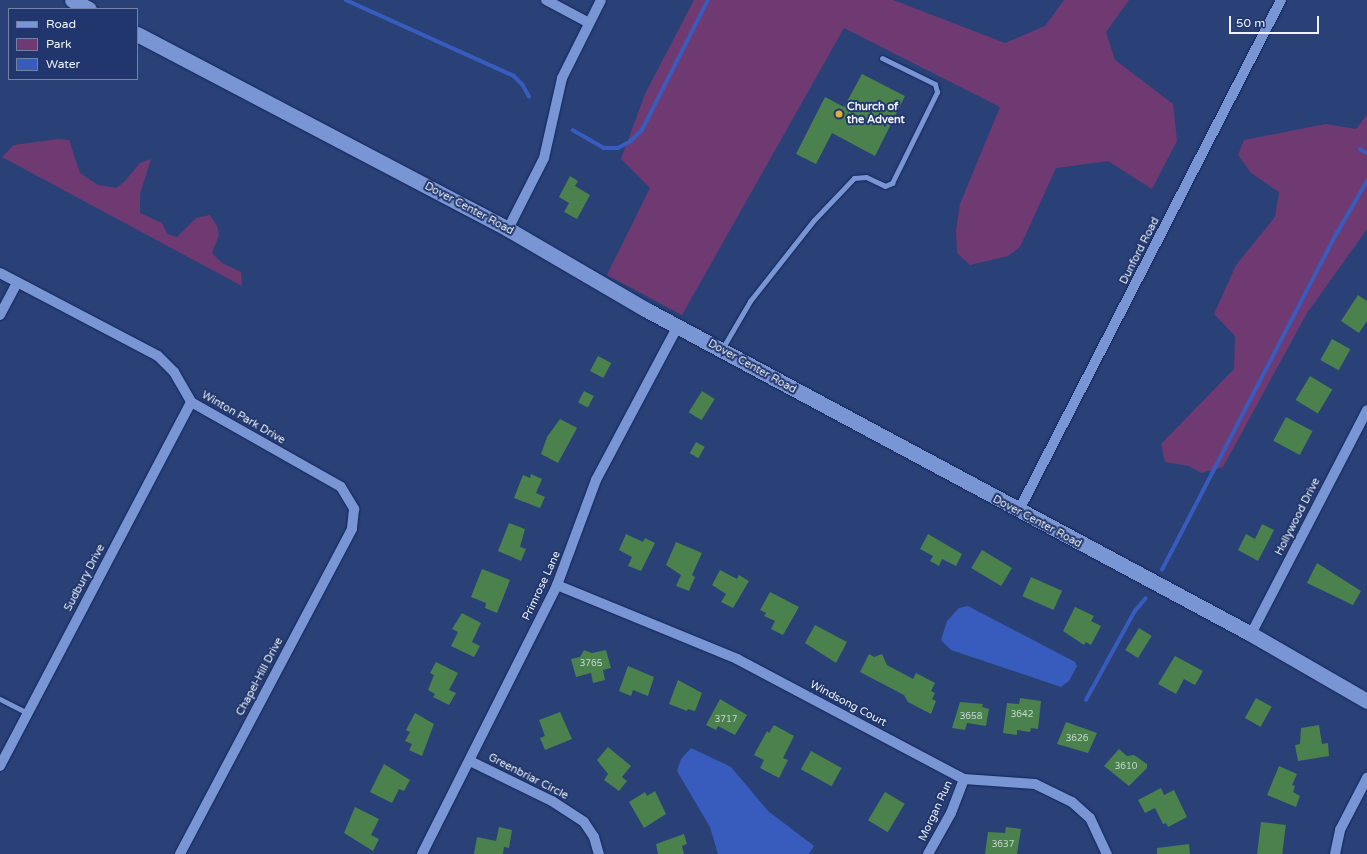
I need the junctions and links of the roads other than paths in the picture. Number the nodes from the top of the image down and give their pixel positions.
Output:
1 (72, 0) edge
2 (546, 0) edge
3 (601, 0) edge
4 (1281, 0) edge
5 (87, 8) edge
6 (589, 23) junction
7 (138, 35) edge
8 (882, 58) dead end
9 (508, 229) junction
10 (0, 273) edge
11 (17, 284) junction
12 (0, 315) edge
13 (678, 326) junction
14 (721, 350) junction
15 (191, 402) junction
16 (1367, 410) edge
17 (354, 509) joint
18 (1018, 512) junction
19 (557, 585) junction
20 (1250, 634) junction
21 (0, 699) edge
22 (1367, 701) edge
23 (28, 713) junction
24 (470, 761) junction
25 (0, 766) edge
26 (1367, 778) edge
27 (964, 779) junction
28 (180, 854) edge
29 (422, 854) edge
30 (599, 854) edge
31 (928, 854) edge
32 (1107, 854) edge
33 (1335, 854) edge

1 - 5 street
2 - 6 street
3 - 6 street
4 - 18 street, Dunford Road
6 - 9 street
7 - 9 street, Dover Center Road
8 - 14 lane
9 - 13 street, Dover Center Road
10 - 11 street, Winton Park Drive
11 - 12 street
11 - 15 street, Winton Park Drive
13 - 14 street, Dover Center Road
13 - 19 street, Primrose Lane
14 - 18 street, Dover Center Road
15 - 17 street, Winton Park Drive
15 - 23 street, Sudbury Drive
16 - 20 street, Hollywood Drive
17 - 28 street, Chapel-Hill Drive
18 - 20 street, Dover Center Road
19 - 24 street, Primrose Lane
19 - 27 street, Windsong Court
20 - 22 street, Dover Center Road
21 - 23 lane
23 - 25 street, Sudbury Drive
24 - 29 street, Primrose Lane
24 - 30 street, Greenbriar Circle
26 - 33 street
27 - 31 street, Morgan Run
27 - 32 street, Windsong Court

